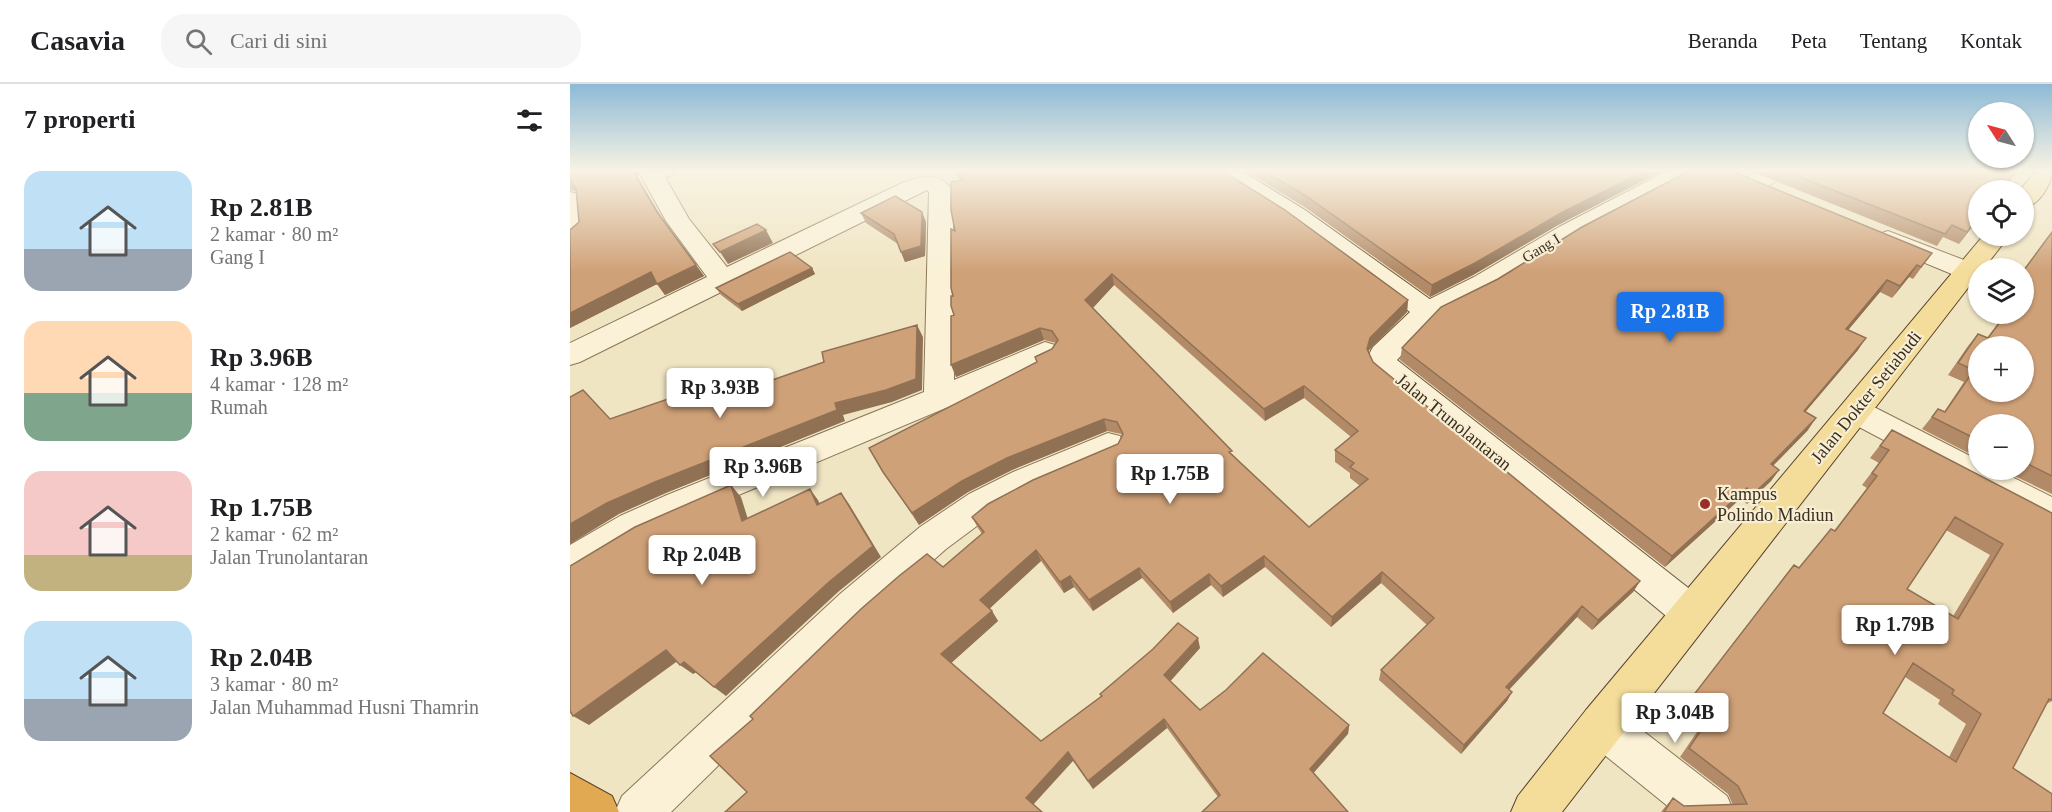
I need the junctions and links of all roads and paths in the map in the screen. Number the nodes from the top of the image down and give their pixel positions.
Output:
1 (570, 204) edge
2 (669, 204) edge
3 (878, 204) edge
4 (940, 204) edge
5 (1278, 204) edge
6 (1621, 204) edge
7 (1871, 232) edge
8 (570, 233) edge
9 (1988, 246) edge
10 (1978, 258) edge
11 (1968, 271) joint
12 (723, 280) junction
13 (1428, 311) junction
14 (1045, 352) edge
15 (570, 355) edge
16 (939, 399) junction
17 (1855, 411) junction
18 (1108, 445) edge
19 (2052, 513) edge
20 (570, 564) edge
21 (1691, 612) junction
22 (1601, 725) junction
23 (570, 796) edge
24 (596, 812) edge
25 (638, 812) edge
26 (1534, 812) edge
27 (1711, 812) edge

1 - 8 street
2 - 12 street
3 - 12 street
4 - 16 street
5 - 13 street
6 - 13 street, Gang I
7 - 11 street
9 - 10 main road, Jalan Dokter Setiabudi
11 - 17 main road, Jalan Dokter Setiabudi
12 - 15 street
13 - 21 street, Jalan Trunolantaran
14 - 16 street
16 - 20 street
17 - 19 street
17 - 21 main road, Jalan Dokter Setiabudi
18 - 25 street
21 - 22 main road, Jalan Dokter Setiabudi
22 - 26 main road, Jalan Dokter Setiabudi
22 - 27 street
23 - 24 highway

